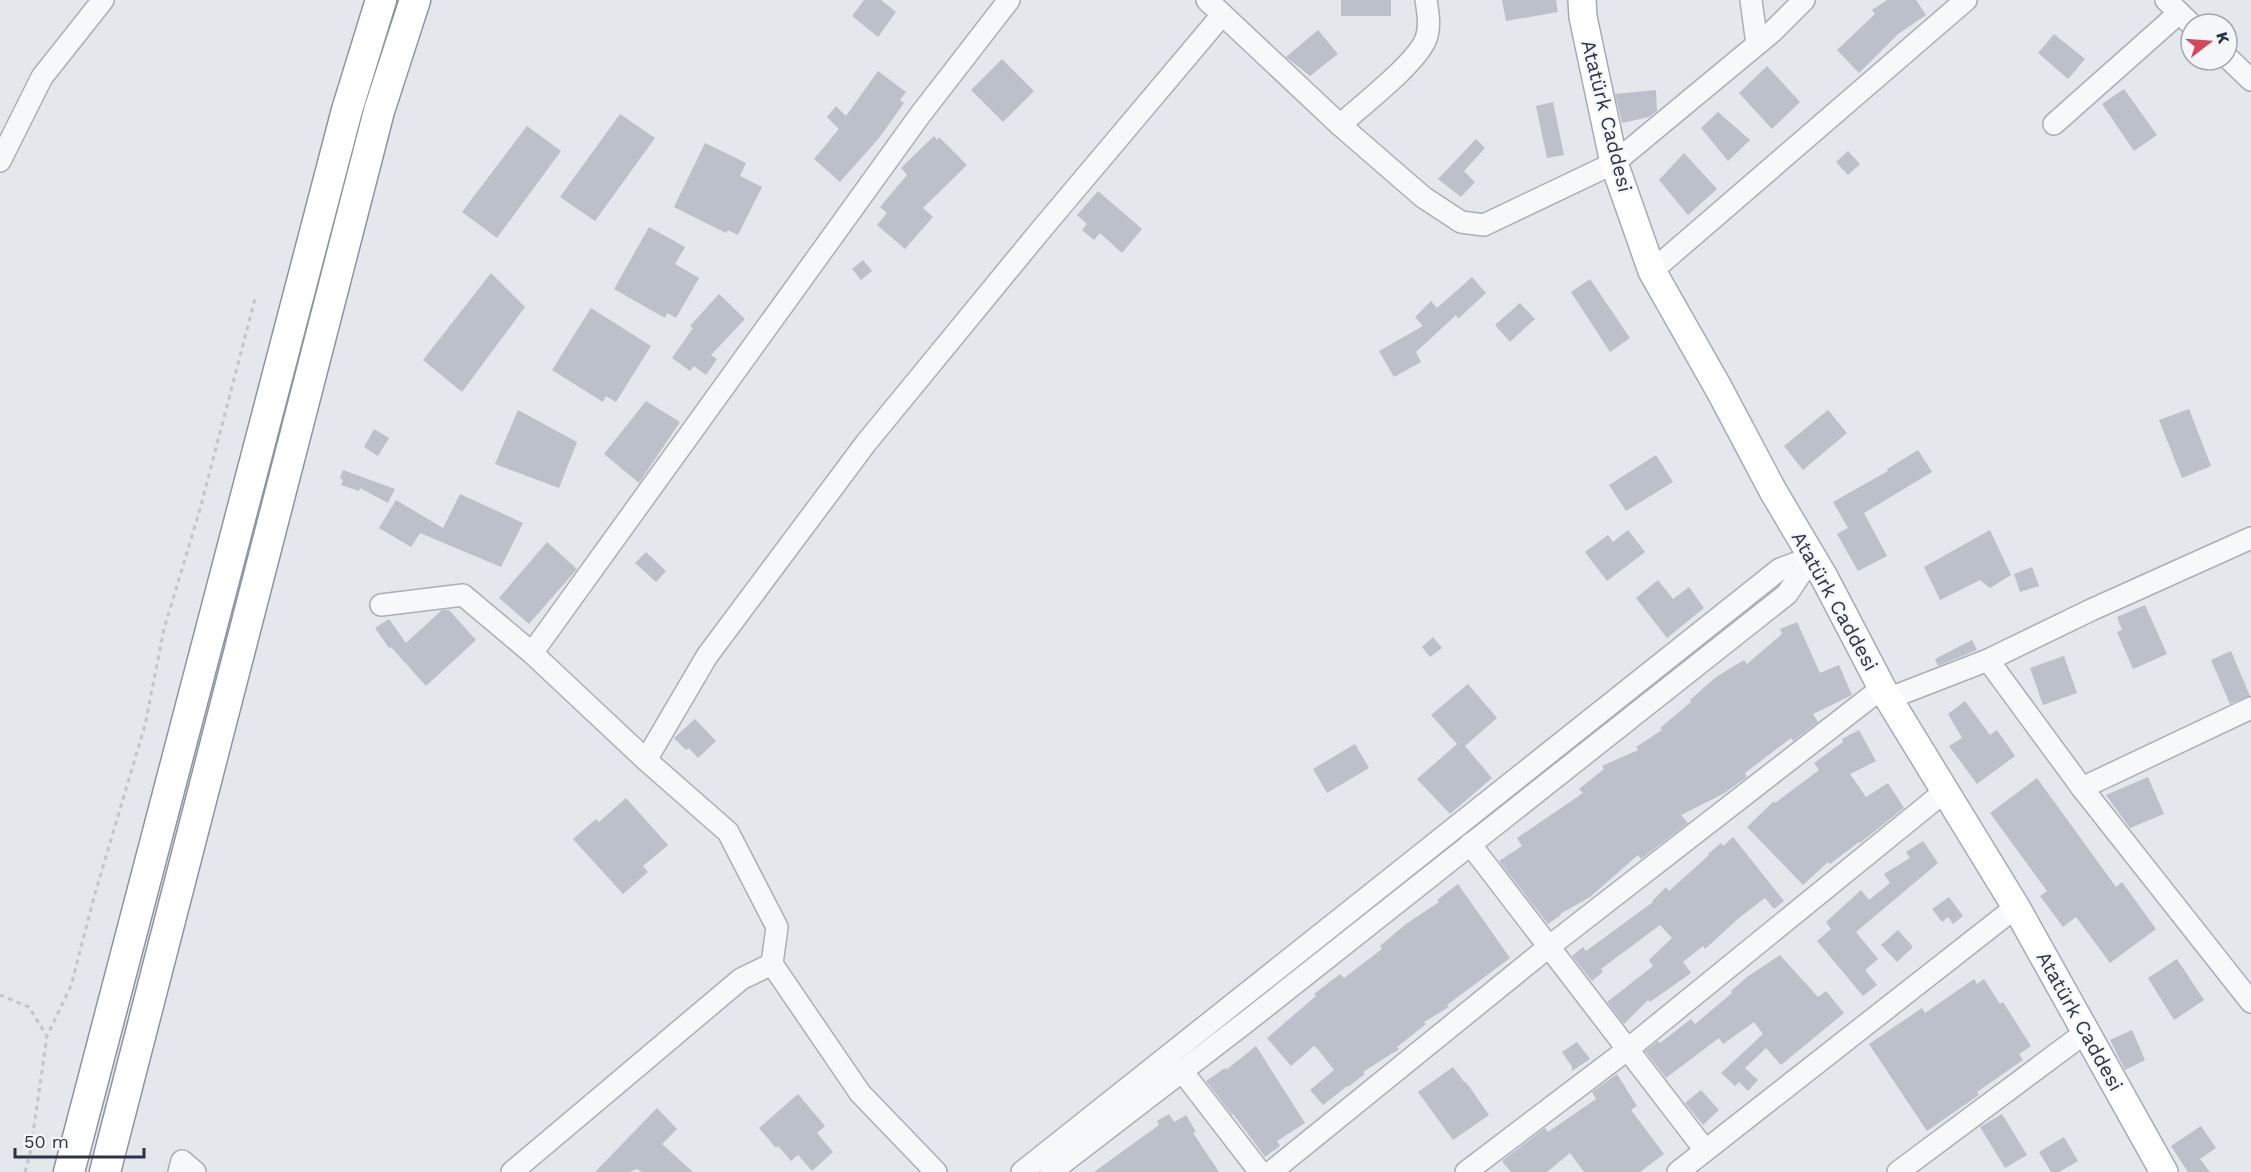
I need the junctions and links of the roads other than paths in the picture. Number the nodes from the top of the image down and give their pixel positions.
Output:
1 (102, 0) edge
2 (381, 0) edge
3 (415, 0) edge
4 (1009, 0) edge
5 (1207, 0) edge
6 (1426, 0) edge
7 (1582, 0) edge
8 (1751, 0) edge
9 (1804, 0) edge
10 (1966, 0) edge
11 (2179, 12) edge
12 (1222, 15) junction
13 (1757, 44) junction
14 (2239, 68) edge
15 (2251, 80) edge
16 (2055, 124) dead end
17 (1340, 125) junction
18 (0, 161) edge
19 (1614, 163) junction
20 (1652, 271) junction
21 (2251, 538) edge
22 (1812, 557) junction
23 (381, 604) dead end
24 (532, 653) junction
25 (1988, 660) junction
26 (1886, 693) junction
27 (2251, 708) edge
28 (646, 760) junction
29 (2082, 788) junction
30 (1944, 792) junction
31 (1470, 844) junction
32 (2016, 907) junction
33 (1548, 948) junction
34 (772, 964) junction
35 (2251, 1002) edge
36 (2086, 1032) junction
37 (1628, 1049) junction
38 (1182, 1071) junction
39 (1706, 1150) junction
40 (69, 1172) edge
41 (105, 1172) edge
42 (179, 1172) edge
43 (195, 1172) edge
44 (512, 1172) edge
45 (936, 1172) edge
46 (1022, 1172) edge
47 (1051, 1172) edge
48 (1260, 1172) edge
49 (1271, 1172) edge
50 (1466, 1172) edge
51 (1678, 1172) edge
52 (1898, 1172) edge
53 (2164, 1172) edge

1 - 18 street
2 - 40 highway
3 - 41 highway
4 - 24 street
5 - 12 street
6 - 17 street
7 - 19 main road, Atatürk Caddesi
8 - 13 street
9 - 13 street
10 - 20 street
11 - 16 street
12 - 17 street
12 - 28 street
13 - 19 street
14 - 15 street
17 - 19 street
19 - 20 main road, Atatürk Caddesi
20 - 22 main road, Atatürk Caddesi
21 - 25 street
22 - 26 main road, Atatürk Caddesi
22 - 31 street
22 - 46 street
23 - 24 street
24 - 28 street
25 - 26 street
25 - 29 street
26 - 30 main road, Atatürk Caddesi
26 - 33 street
27 - 29 street
28 - 34 street
29 - 35 street
30 - 32 main road, Atatürk Caddesi
30 - 37 street
31 - 33 street
31 - 38 street
32 - 36 main road, Atatürk Caddesi
32 - 39 street
33 - 37 street
33 - 49 street
34 - 44 street
34 - 45 street
36 - 52 street
36 - 53 main road, Atatürk Caddesi
37 - 39 street
37 - 50 street
38 - 47 street
38 - 48 street
39 - 51 street
42 - 43 street

